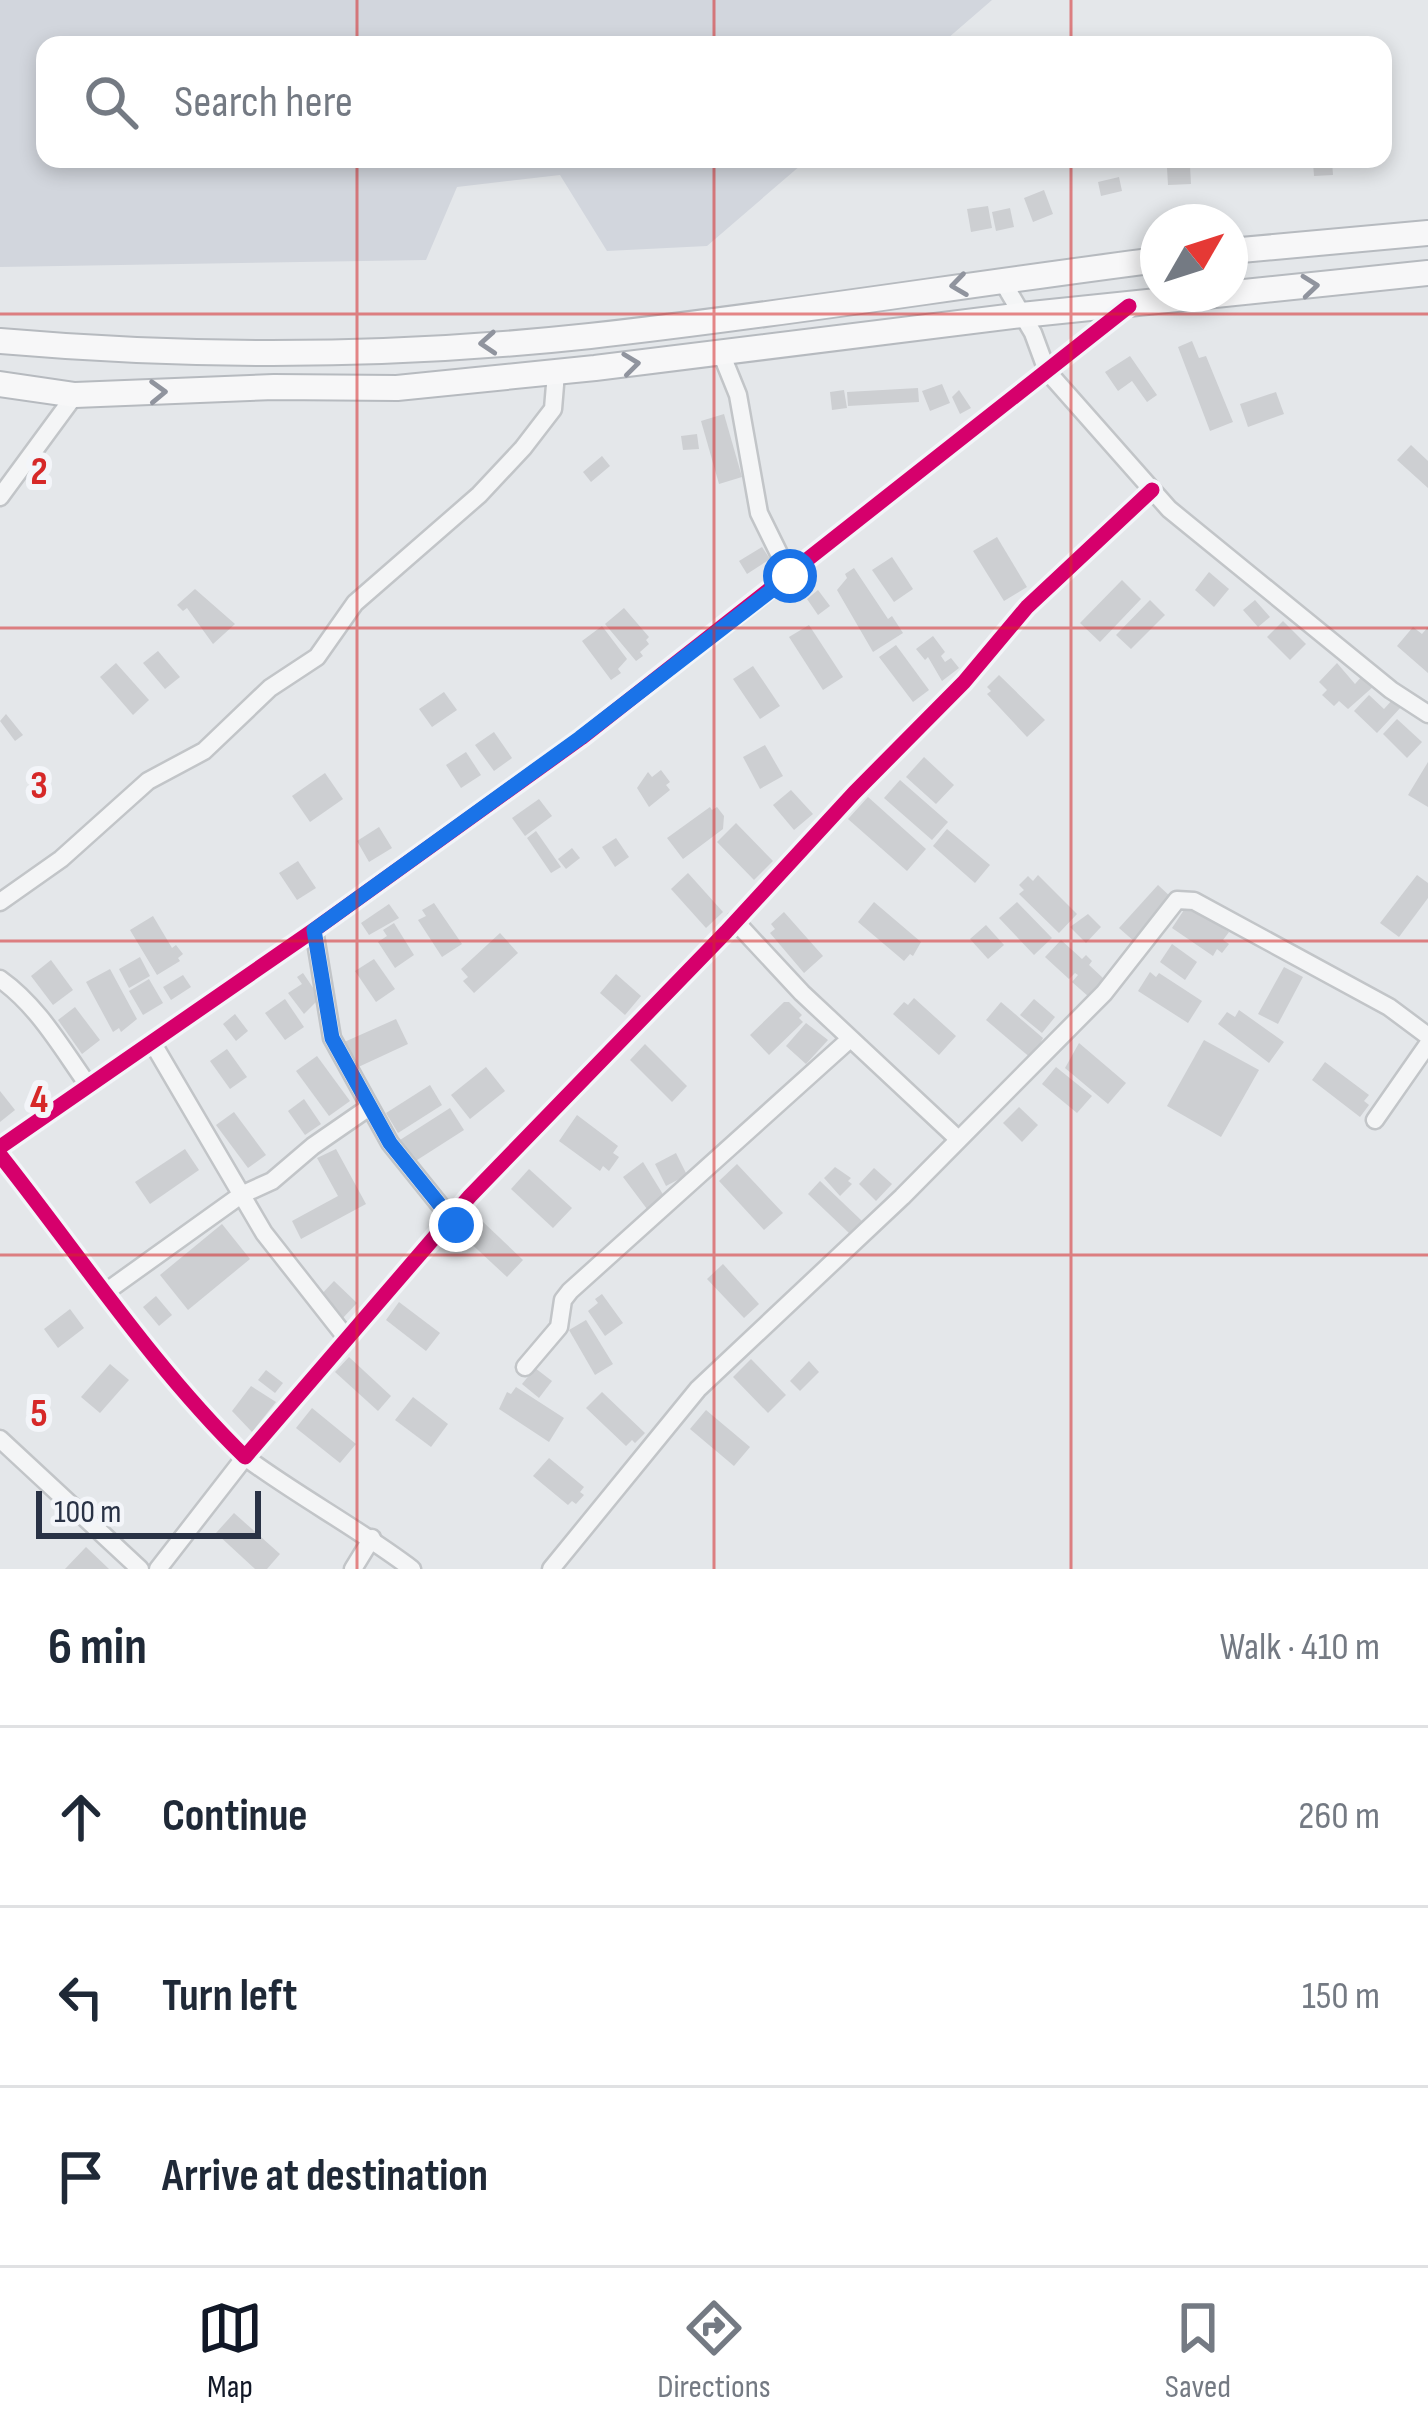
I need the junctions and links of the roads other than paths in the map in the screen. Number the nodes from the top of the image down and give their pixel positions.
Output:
1 (1428, 233) edge
2 (1248, 249) edge
3 (1140, 262) edge
4 (1428, 273) edge
5 (1001, 280) junction
6 (1129, 306) junction
7 (1022, 315) junction
8 (704, 320) junction
9 (0, 341) edge
10 (278, 351) junction
11 (714, 354) junction
12 (1047, 371) junction
13 (556, 373) junction
14 (0, 384) edge
15 (274, 387) junction
16 (75, 395) junction
17 (1153, 490) junction
18 (0, 497) edge
19 (790, 576) junction
20 (1428, 714) edge
21 (0, 902) edge
22 (735, 921) junction
23 (314, 930) junction
24 (0, 979) edge
25 (850, 1039) junction
26 (1428, 1040) edge
27 (152, 1042) junction
28 (88, 1085) junction
29 (368, 1108) junction
30 (1375, 1120) dead end
31 (956, 1138) junction
32 (0, 1151) edge
33 (241, 1195) junction
34 (456, 1225) dead end
35 (107, 1291) junction
36 (345, 1336) junction
37 (525, 1367) dead end
38 (0, 1439) edge
39 (245, 1457) junction
40 (372, 1538) junction
41 (140, 1569) edge
42 (158, 1569) edge
43 (352, 1569) edge
44 (412, 1569) edge
45 (551, 1569) edge

1 - 2 highway
3 - 5 highway
6 -> 4 highway
5 - 7 street
5 -> 8 highway
6 - 7 highway
6 - 12 street
7 - 11 highway
7 - 12 street
8 -> 10 highway
8 - 11 highway
9 - 10 highway
10 - 15 highway
13 -> 11 highway
11 - 19 street
12 - 17 street
12 - 19 street
13 - 15 highway
13 - 21 street
14 - 16 highway
16 -> 15 highway
16 - 18 street
17 - 20 street
17 - 22 street
19 - 23 street
22 - 25 street
22 - 36 street
23 - 27 street
23 - 29 street
24 - 28 street
25 - 31 street
25 - 37 street
26 - 30 street
26 - 31 street
27 - 28 street
27 - 33 street
28 - 32 street
29 - 33 street
29 - 34 street
31 - 45 street
32 - 35 street
33 - 35 street
33 - 36 street
35 - 39 street
36 - 39 street
38 - 41 street
39 - 40 street
39 - 42 street
40 - 43 street
40 - 44 street

